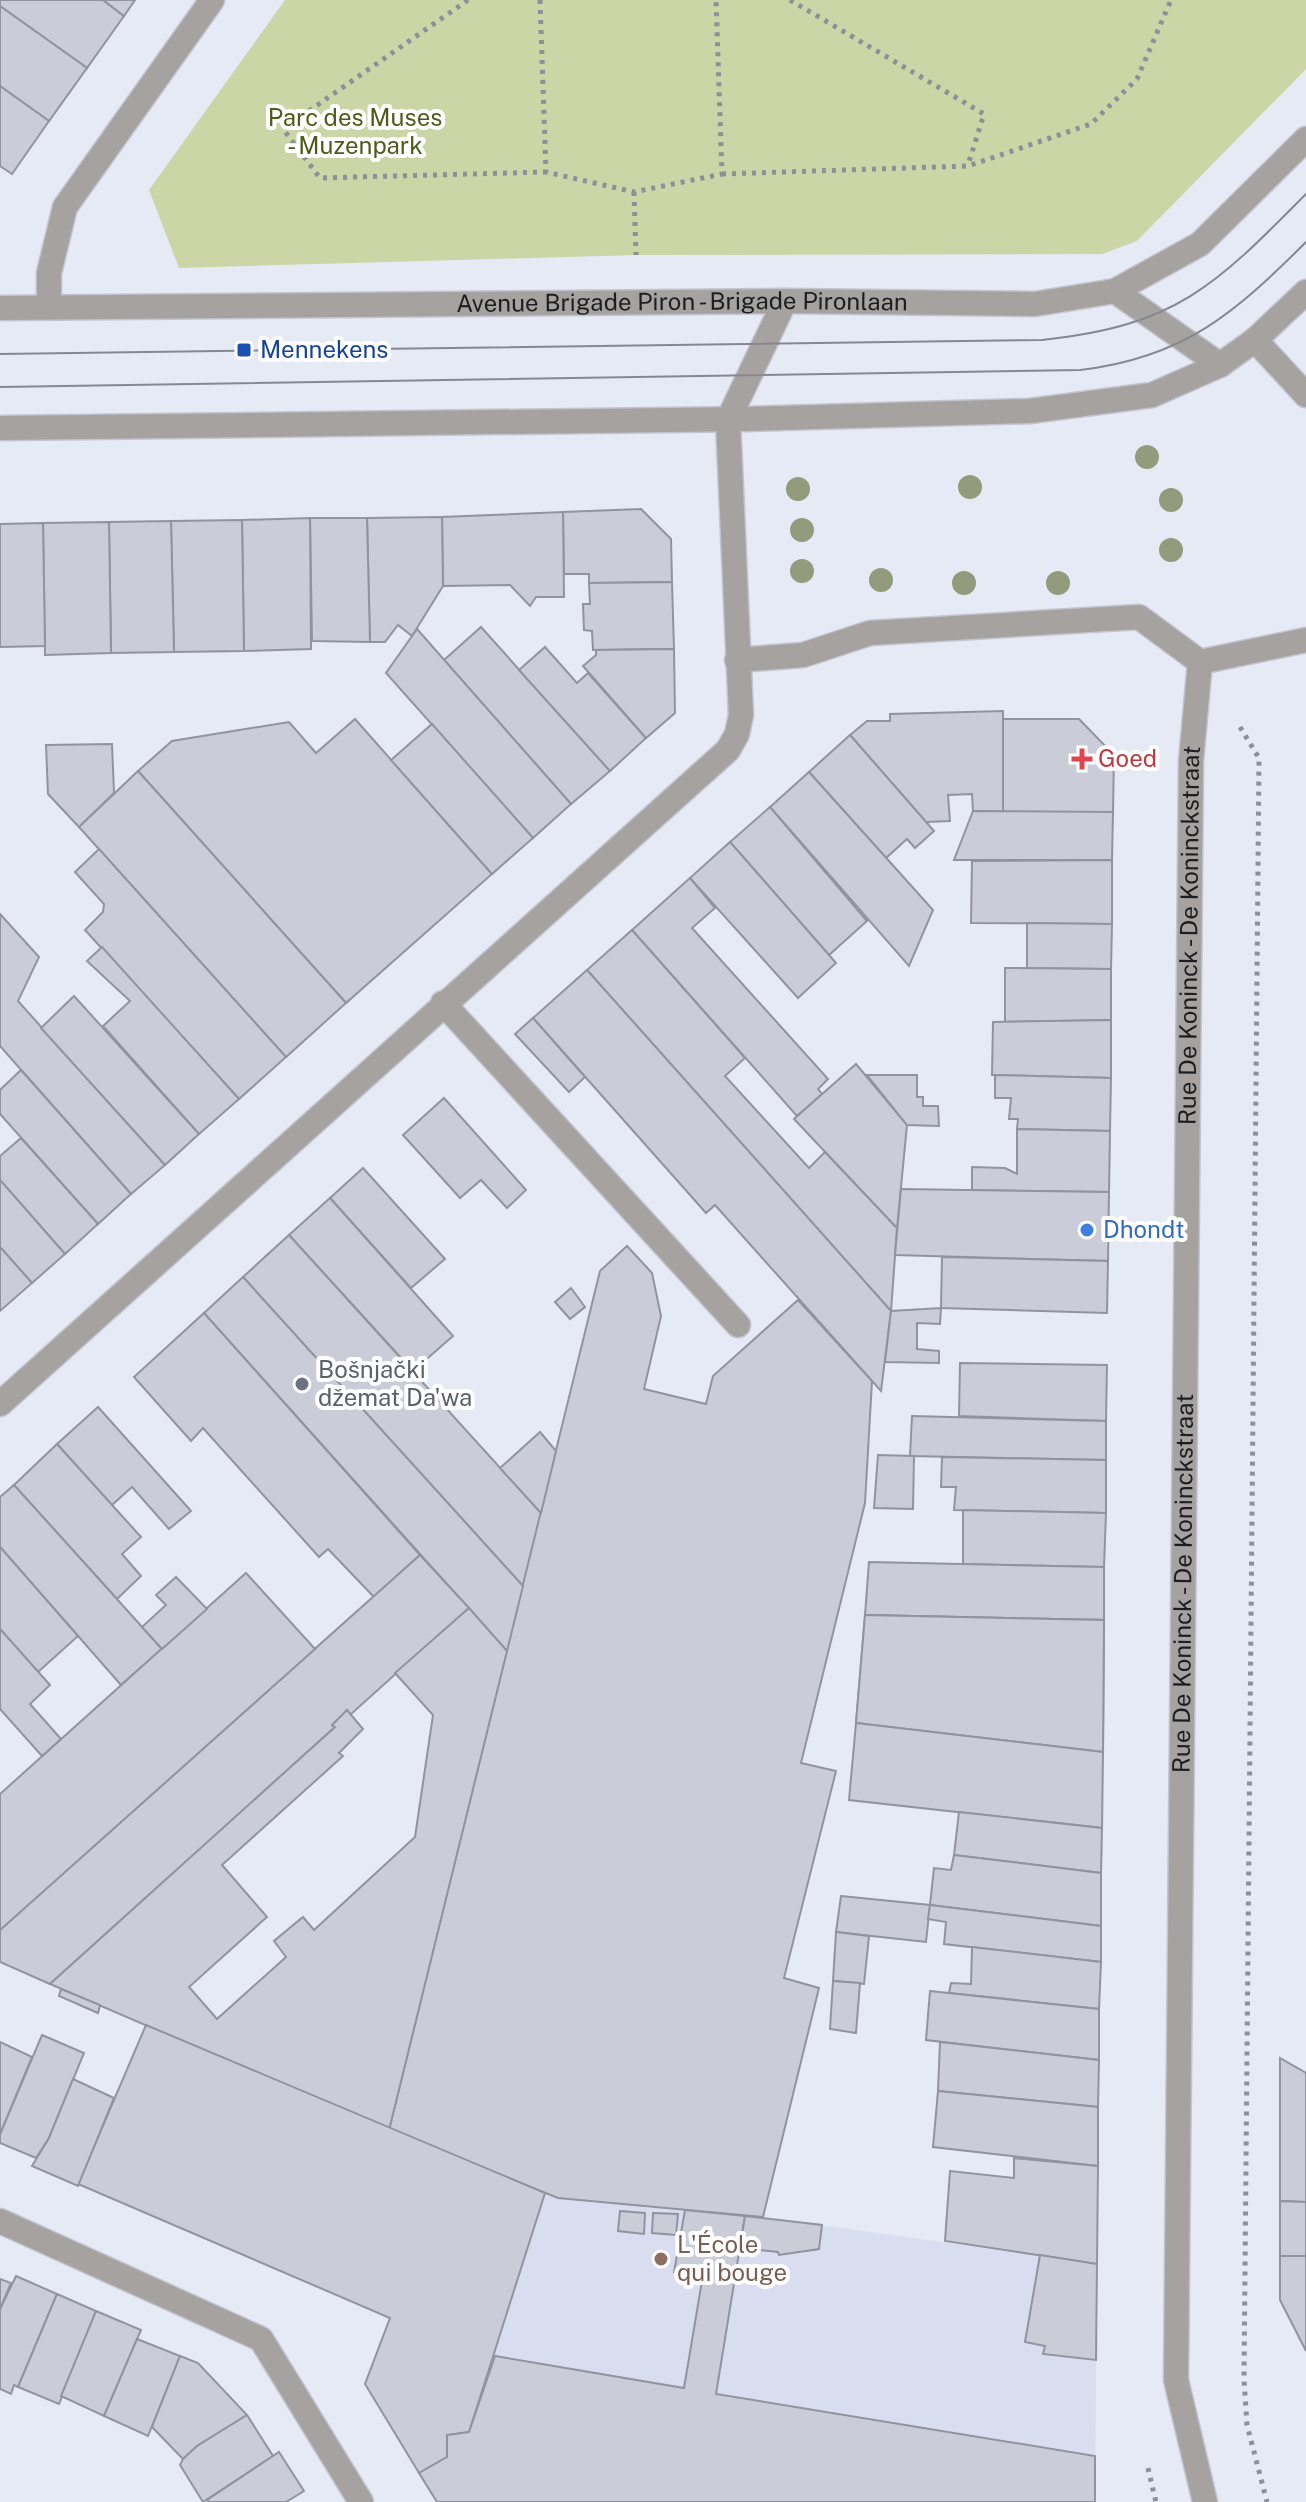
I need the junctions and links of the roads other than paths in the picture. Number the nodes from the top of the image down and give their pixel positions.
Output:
1 (212, 0) edge
2 (1306, 139) edge
3 (1115, 291) junction
4 (1306, 292) edge
5 (785, 301) junction
6 (49, 307) junction
7 (0, 308) edge
8 (1255, 340) junction
9 (1220, 365) junction
10 (1306, 395) edge
11 (728, 420) junction
12 (0, 428) edge
13 (1306, 640) edge
14 (737, 660) junction
15 (1200, 662) junction
16 (443, 1003) junction
17 (738, 1325) dead end
18 (0, 1404) edge
19 (0, 2221) edge
20 (361, 2502) edge
21 (1205, 2502) edge

1 - 6 street
2 - 3 street, Avenue Brigade Piron - Brigade Pironlaan
3 - 5 street, Avenue Brigade Piron - Brigade Pironlaan
3 - 9 street
4 - 8 street
5 - 6 street, Avenue Brigade Piron - Brigade Pironlaan
5 - 11 street
6 - 7 street, Avenue Brigade Piron - Brigade Pironlaan
8 - 9 street
8 - 10 street
9 - 11 street
11 - 12 street
11 - 14 street
13 - 15 street
14 - 15 street
14 - 16 street
15 - 21 street, Rue De Koninck - De Koninckstraat
16 - 17 street
16 - 18 street
19 - 20 street

